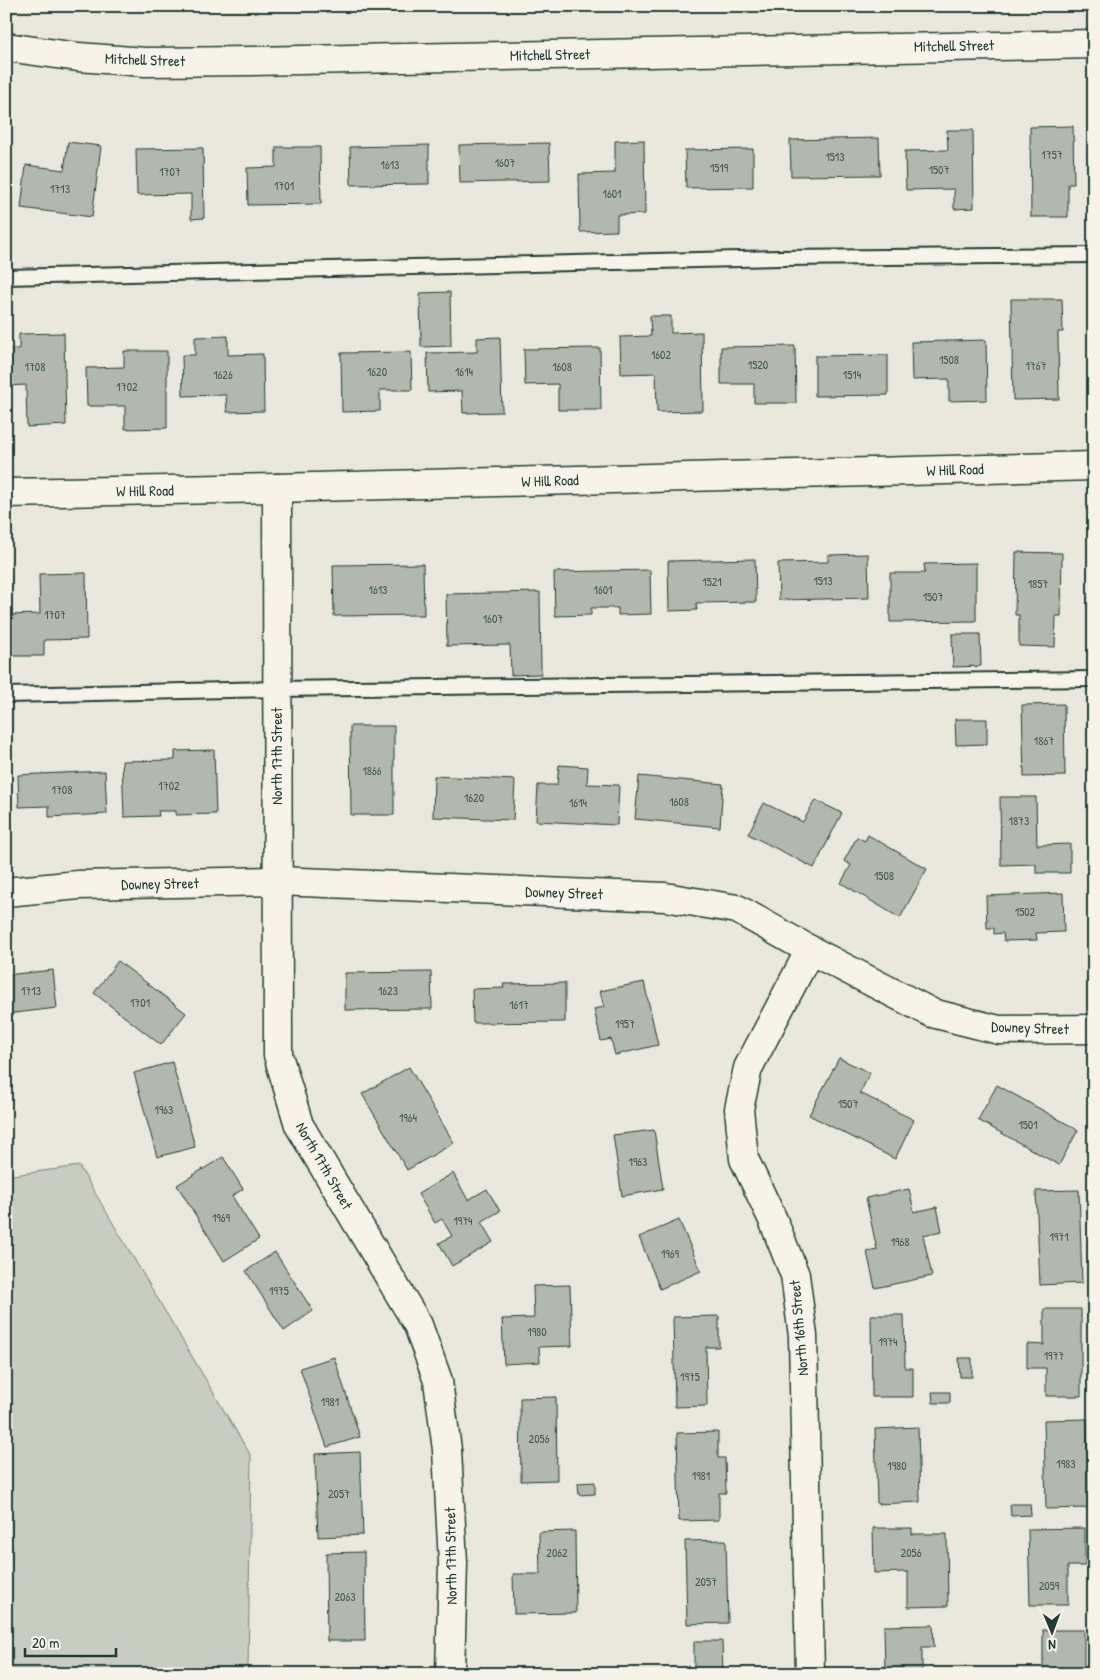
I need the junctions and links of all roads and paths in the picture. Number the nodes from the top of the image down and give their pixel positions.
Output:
1 (1094, 44) edge
2 (6, 47) edge
3 (1094, 255) edge
4 (6, 276) edge
5 (1094, 466) edge
6 (277, 488) junction
7 (6, 493) edge
8 (1094, 679) edge
9 (277, 689) junction
10 (6, 695) edge
11 (278, 881) junction
12 (6, 892) edge
13 (810, 950) junction
14 (1094, 1029) edge
15 (450, 1674) edge
16 (810, 1674) edge

1 - 2 street, Mitchell Street
3 - 4 lane
5 - 6 street, W Hill Road
6 - 7 street, W Hill Road
6 - 9 street, North 17th Street
8 - 9 lane
9 - 10 lane
9 - 11 street, North 17th Street
11 - 12 street, Downey Street
11 - 13 street, Downey Street
11 - 15 street, North 17th Street
13 - 14 street, Downey Street
13 - 16 street, North 16th Street

